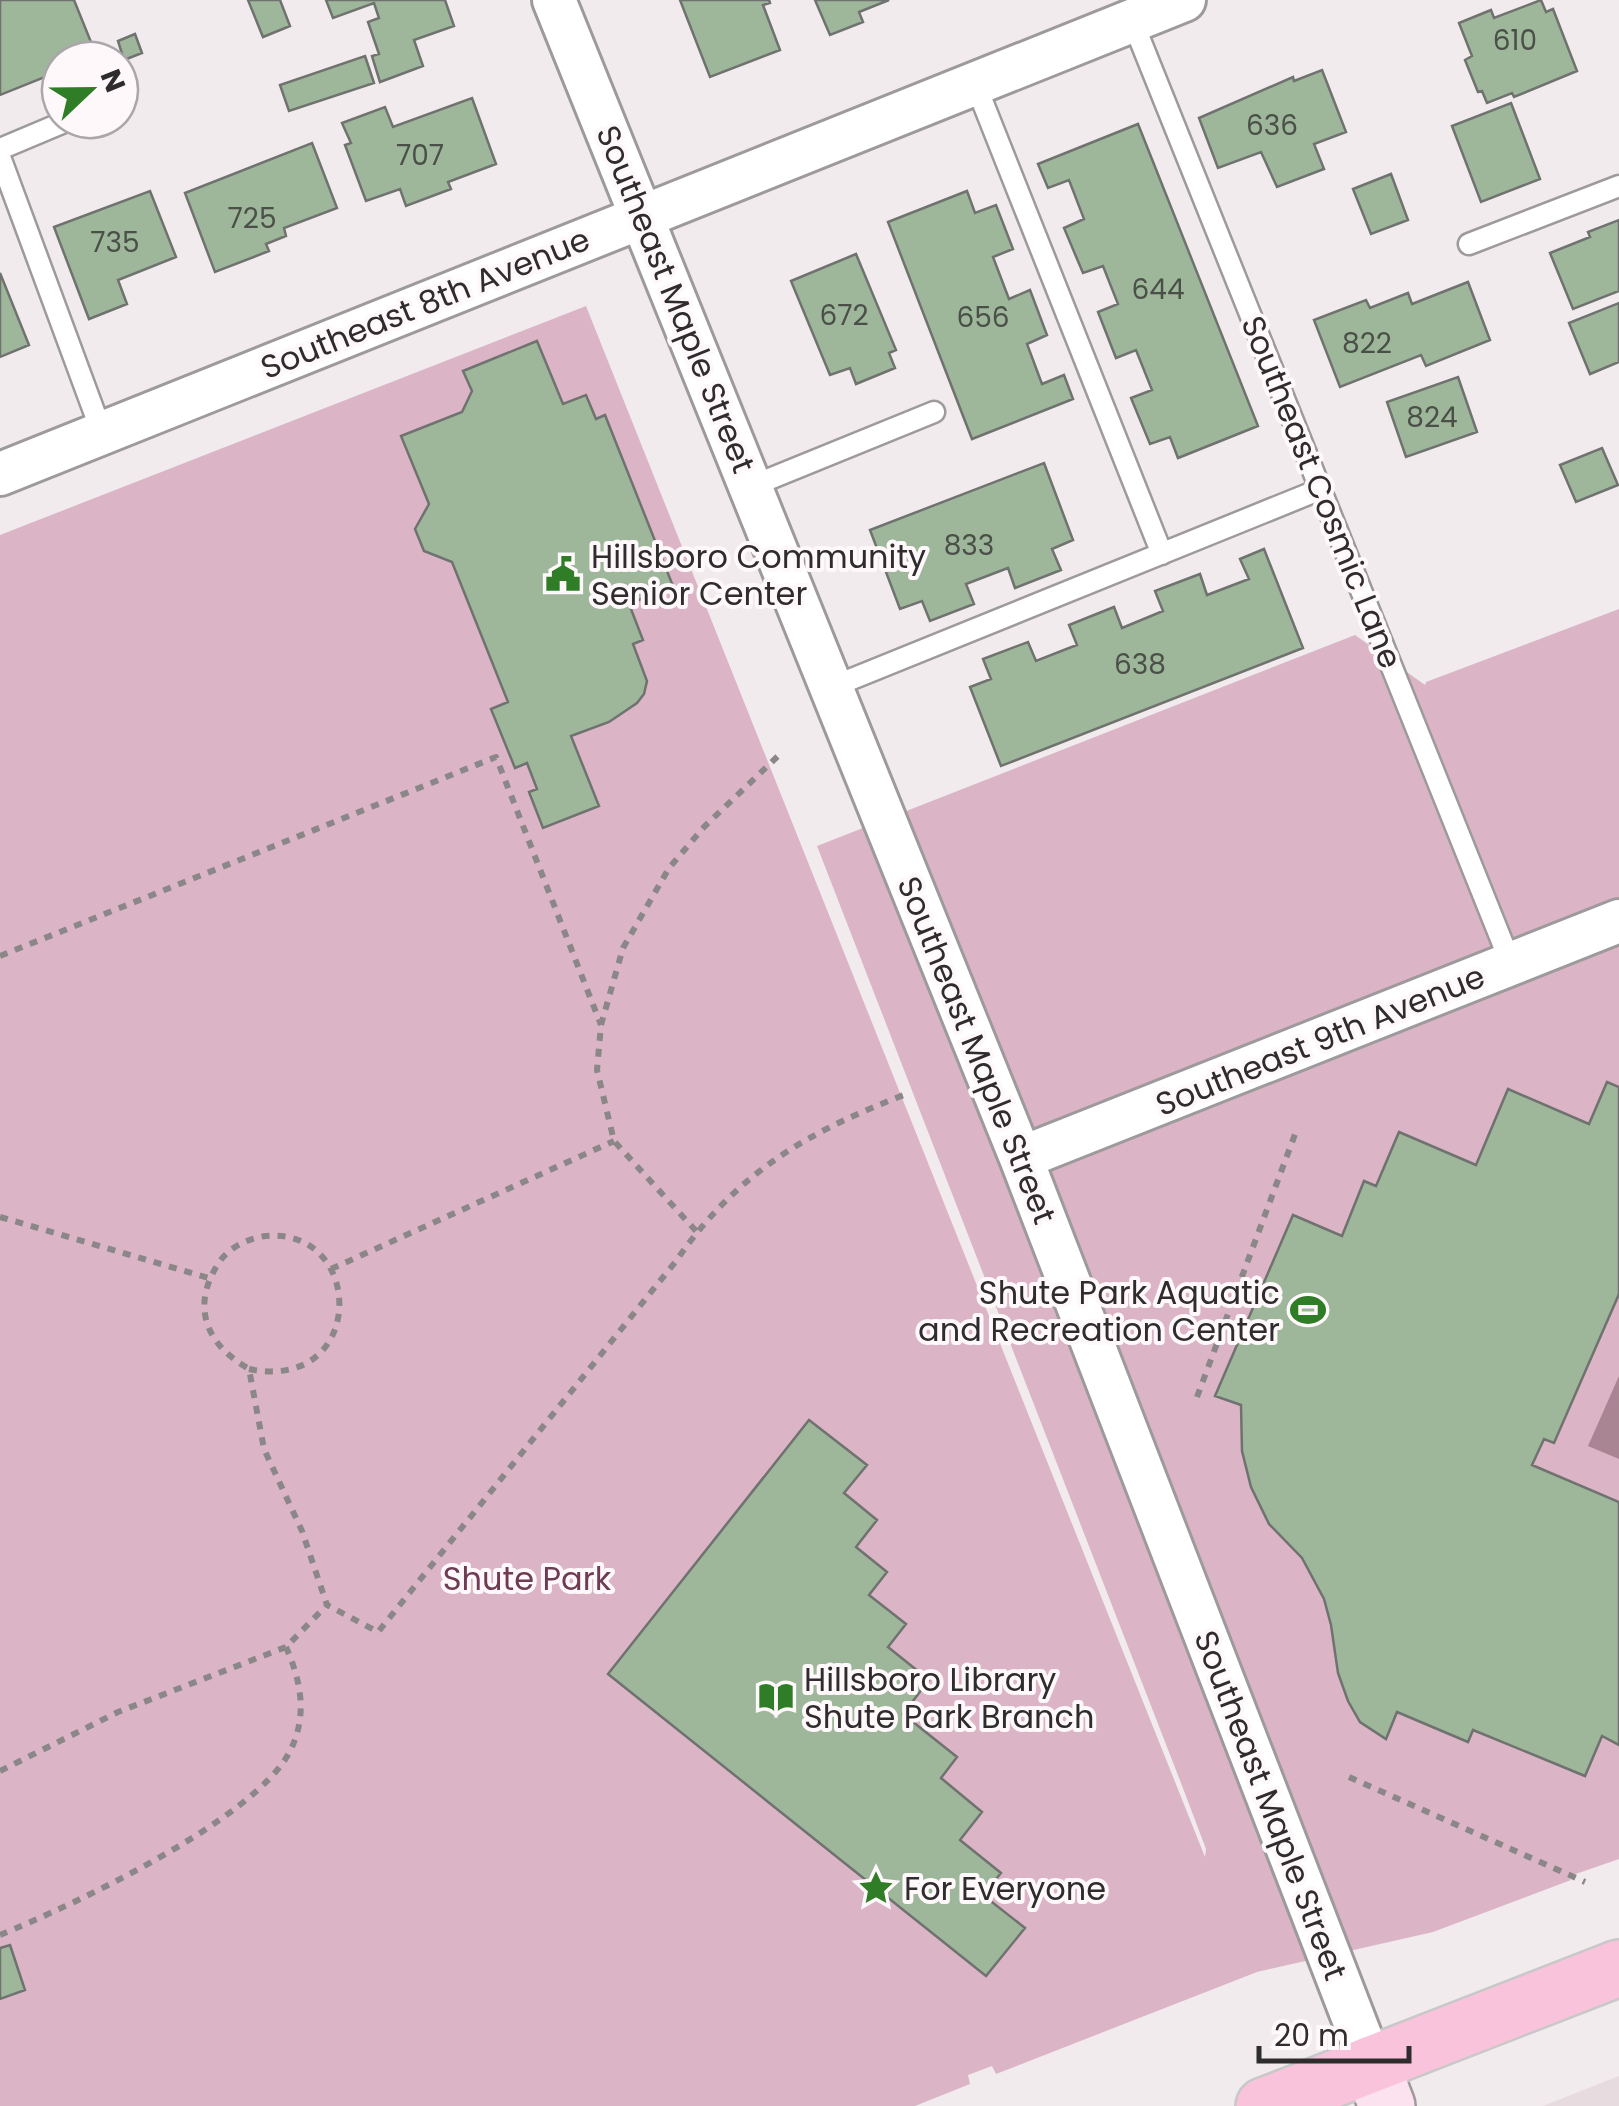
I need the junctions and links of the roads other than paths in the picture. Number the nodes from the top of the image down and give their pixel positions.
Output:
1 (554, 0) edge
2 (1184, 0) edge
3 (1132, 20) junction
4 (975, 82) junction
5 (40, 132) edge
6 (0, 148) edge
7 (0, 157) edge
8 (1619, 186) edge
9 (642, 216) junction
10 (1469, 244) dead end
11 (934, 412) dead end
12 (102, 432) junction
13 (0, 474) edge
14 (752, 486) junction
15 (1321, 489) junction
16 (1162, 554) junction
17 (832, 687) junction
18 (1619, 921) edge
19 (1511, 964) junction
20 (1021, 1158) junction
21 (1619, 1968) edge
22 (1379, 2085) edge
23 (1264, 2106) edge

1 - 9 street, Southeast Maple Street
2 - 3 street, Southeast 8th Avenue
3 - 4 street, Southeast 8th Avenue
3 - 15 lane, Southeast Cosmic Lane
4 - 9 street, Southeast 8th Avenue
4 - 16 lane
5 - 6 lane
7 - 12 lane
8 - 10 lane
9 - 12 street, Southeast 8th Avenue
9 - 14 street, Southeast Maple Street
11 - 14 lane
12 - 13 street, Southeast 8th Avenue
14 - 17 street, Southeast Maple Street
15 - 16 lane
15 - 19 lane, Southeast Cosmic Lane
16 - 17 lane
17 - 20 street, Southeast Maple Street
18 - 19 street, Southeast 9th Avenue
19 - 20 street, Southeast 9th Avenue
20 - 22 street, Southeast Maple Street
21 - 22 main road
22 - 23 main road

